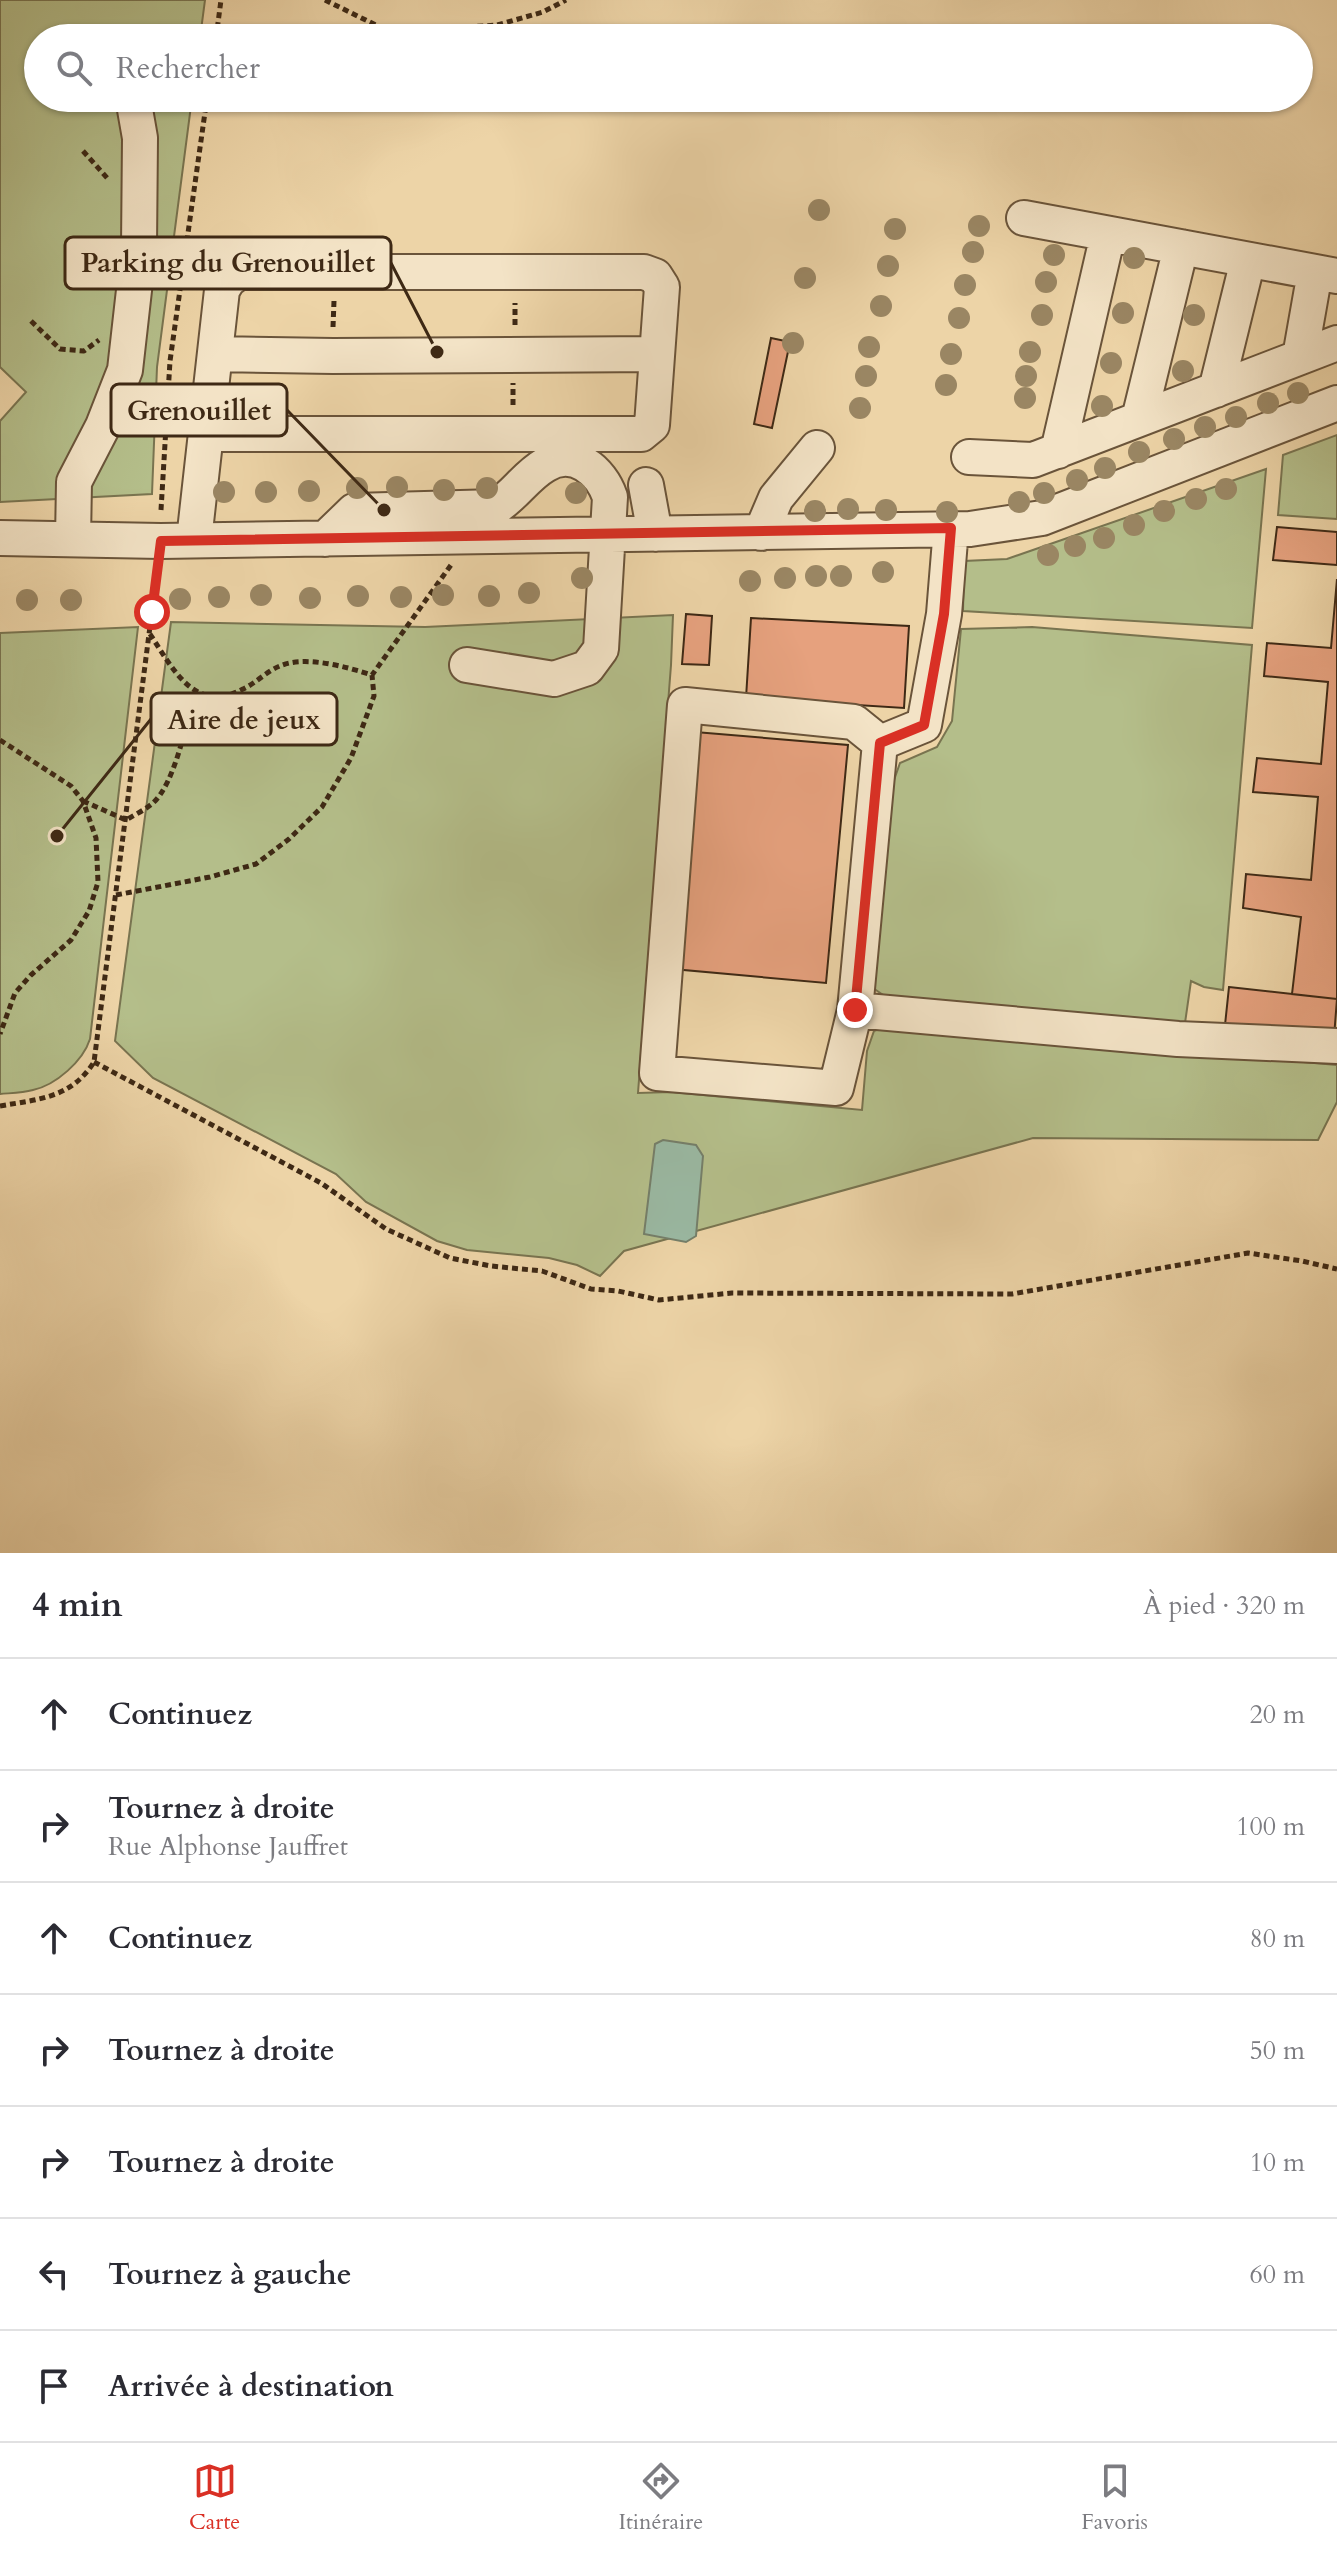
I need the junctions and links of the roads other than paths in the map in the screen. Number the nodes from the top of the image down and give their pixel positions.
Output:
1 (135, 112) edge
2 (1024, 218) dead end
3 (1108, 234) junction
4 (1181, 247) junction
5 (1248, 260) junction
6 (1326, 274) edge
7 (1337, 343) edge
8 (215, 354) junction
9 (657, 354) junction
10 (1300, 357) junction
11 (1216, 390) junction
12 (1337, 403) edge
13 (1139, 419) junction
14 (207, 434) junction
15 (582, 448) junction
16 (817, 448) dead end
17 (1058, 451) junction
18 (969, 457) dead end
19 (646, 485) dead end
20 (951, 528) junction
21 (761, 533) junction
22 (655, 534) junction
23 (609, 535) junction
24 (0, 538) edge
25 (73, 539) junction
26 (325, 539) junction
27 (194, 540) junction
28 (467, 665) dead end
29 (880, 743) junction
30 (855, 1010) junction
31 (1337, 1046) edge

1 - 25 street
2 - 3 street
3 - 4 street
3 - 17 street
4 - 5 street
4 - 13 street
5 - 6 street
5 - 11 street
6 - 10 street
7 - 10 street
8 - 9 street
8 - 9 street
8 - 14 street
9 - 15 street
10 - 11 street
11 - 13 street
12 - 20 street
13 - 17 street
14 - 15 street
14 - 27 street
15 - 23 street
15 - 26 street
16 - 21 street
17 - 18 street
19 - 22 street
20 - 21 street
20 - 29 street
21 - 22 street
22 - 23 street
23 - 26 street
23 - 28 street
24 - 25 street
25 - 27 street
26 - 27 street
29 - 30 street
29 - 30 street
30 - 31 street

